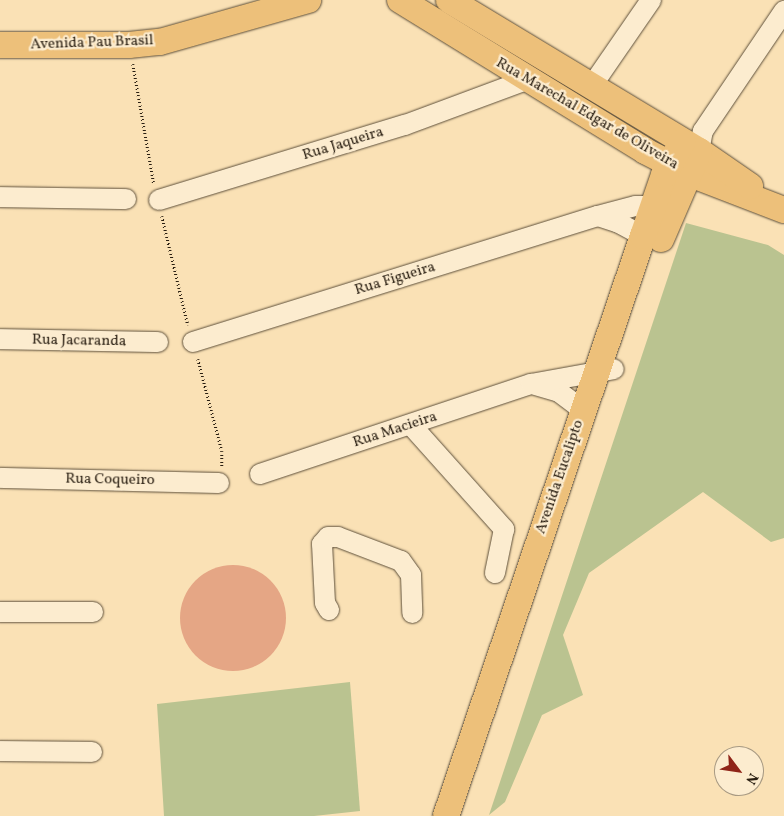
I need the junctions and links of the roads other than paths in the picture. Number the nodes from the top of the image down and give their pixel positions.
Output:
1 (400, 0) edge
2 (449, 0) edge
3 (651, 0) edge
4 (302, 1) edge
5 (784, 12) edge
6 (0, 46) edge
7 (526, 80) junction
8 (590, 87) junction
9 (688, 152) junction
10 (0, 197) edge
11 (126, 199) dead end
12 (158, 200) road end
13 (653, 206) junction
14 (784, 209) edge
15 (598, 216) junction
16 (643, 236) junction
17 (0, 339) edge
18 (158, 342) dead end
19 (193, 342) road end
20 (605, 370) junction
21 (530, 384) junction
22 (583, 410) junction
23 (411, 425) junction
24 (260, 474) dead end
25 (0, 478) edge
26 (219, 483) road end
27 (495, 573) dead end
28 (329, 610) dead end
29 (0, 612) edge
30 (93, 612) dead end
31 (412, 613) dead end
32 (0, 751) edge
33 (92, 752) dead end
34 (446, 816) edge
35 (461, 816) edge

1 - 7 main road, Rua Marechal Edgar de Oliveira
2 - 8 main road, Rua Marechal Edgar de Oliveira
3 - 8 street
4 - 6 main road, Avenida Pau Brasil
5 - 9 street
7 - 9 main road, Rua Marechal Edgar de Oliveira
7 - 12 street, Rua Jaqueira
8 - 9 main road, Rua Marechal Edgar de Oliveira
9 - 13 main road, Avenida Eucalipto
9 - 14 main road, Rua Marechal Edgar de Oliveira
9 - 20 main road, Avenida Eucalipto
10 - 11 street
13 - 15 street, Rua Figueira
13 - 16 main road, Avenida Eucalipto
15 - 16 street
15 - 19 street, Rua Figueira
16 - 20 main road, Avenida Eucalipto
17 - 18 street, Rua Jacaranda
20 - 21 street, Rua Macieira
20 - 22 main road, Avenida Eucalipto
20 - 35 main road, Avenida Eucalipto
21 - 22 street
21 - 23 street, Rua Macieira
22 - 34 main road, Avenida Eucalipto
23 - 24 street, Rua Macieira
23 - 27 street
25 - 26 street, Rua Coqueiro
28 - 31 street
29 - 30 street
32 - 33 street

